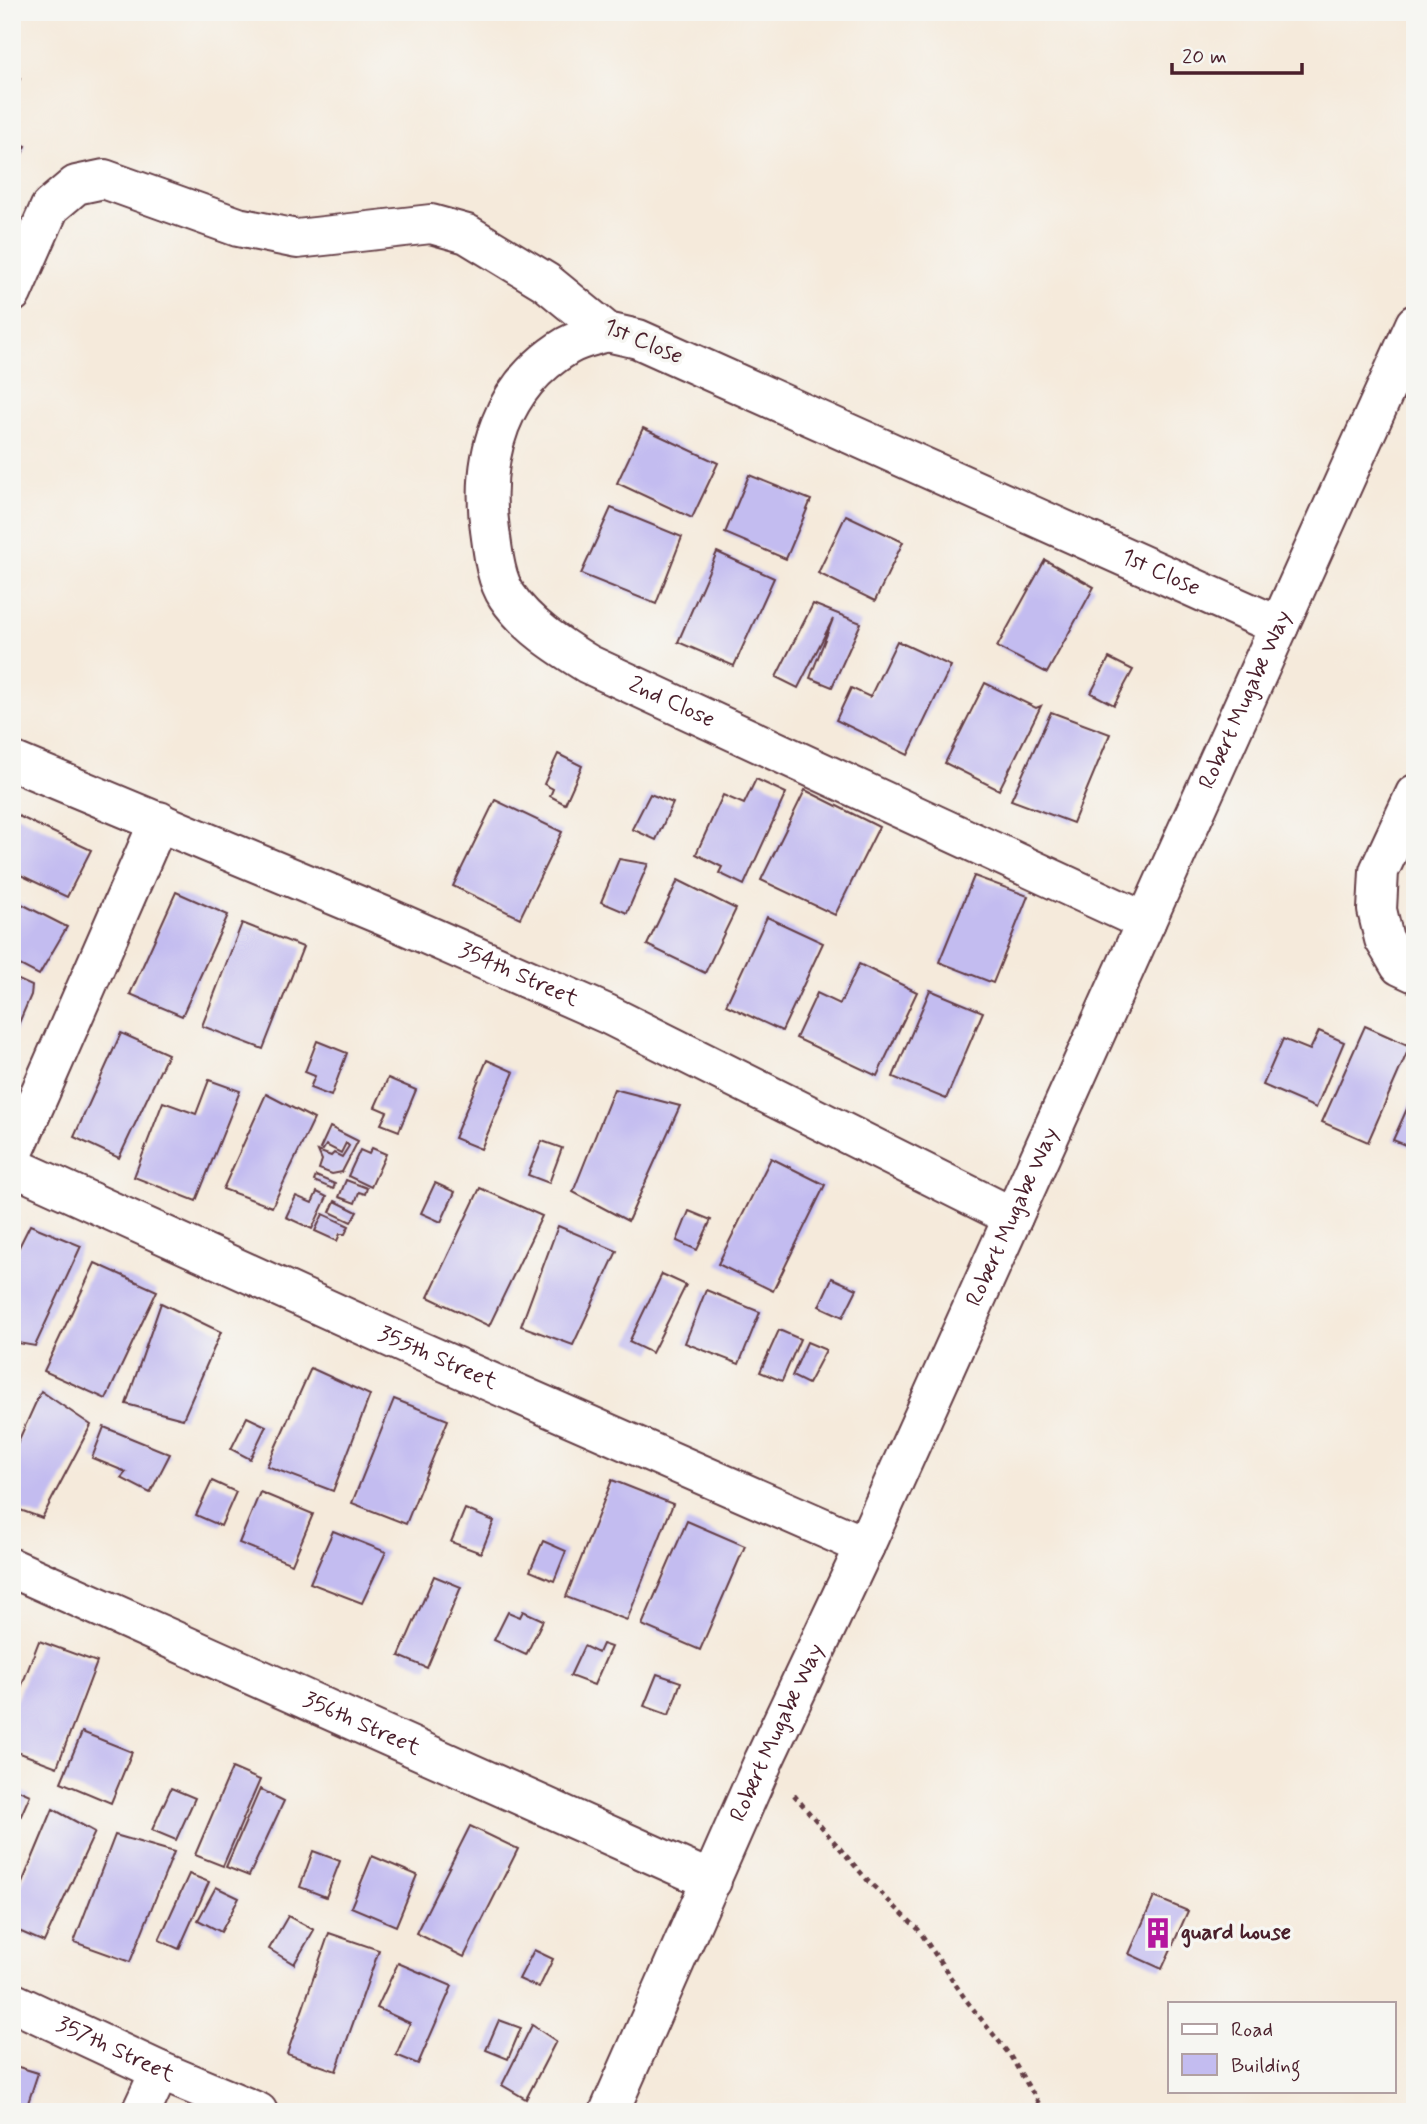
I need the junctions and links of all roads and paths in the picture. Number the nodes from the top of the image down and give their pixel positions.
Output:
1 (12, 293) edge
2 (1415, 324) edge
3 (607, 332) junction
4 (1279, 626) junction
5 (12, 761) edge
6 (1415, 794) edge
7 (159, 821) junction
8 (1146, 922) junction
9 (1407, 970) edge
10 (12, 1157) edge
11 (12, 1166) edge
12 (1013, 1217) junction
13 (864, 1546) junction
14 (12, 1568) edge
15 (764, 1760) junction
16 (712, 1881) junction
17 (12, 2002) edge
18 (160, 2070) junction
19 (141, 2112) edge
20 (258, 2112) edge
21 (609, 2112) edge
22 (1044, 2112) edge

1 - 3 street, 1st Close
2 - 4 street, Robert Mugabe Way
3 - 4 street, 1st Close
3 - 8 street, 2nd Close
4 - 8 street, Robert Mugabe Way
5 - 7 street, 354th Street
6 - 9 street
7 - 10 street
7 - 12 street, 354th Street
8 - 12 street, Robert Mugabe Way
11 - 13 street, 355th Street
12 - 13 street, Robert Mugabe Way
13 - 15 street, Robert Mugabe Way
14 - 16 street, 356th Street
15 - 16 street, Robert Mugabe Way
15 - 22 path
16 - 21 street, Robert Mugabe Way
17 - 18 street, 357th Street
18 - 19 street
18 - 20 street, 357th Street

